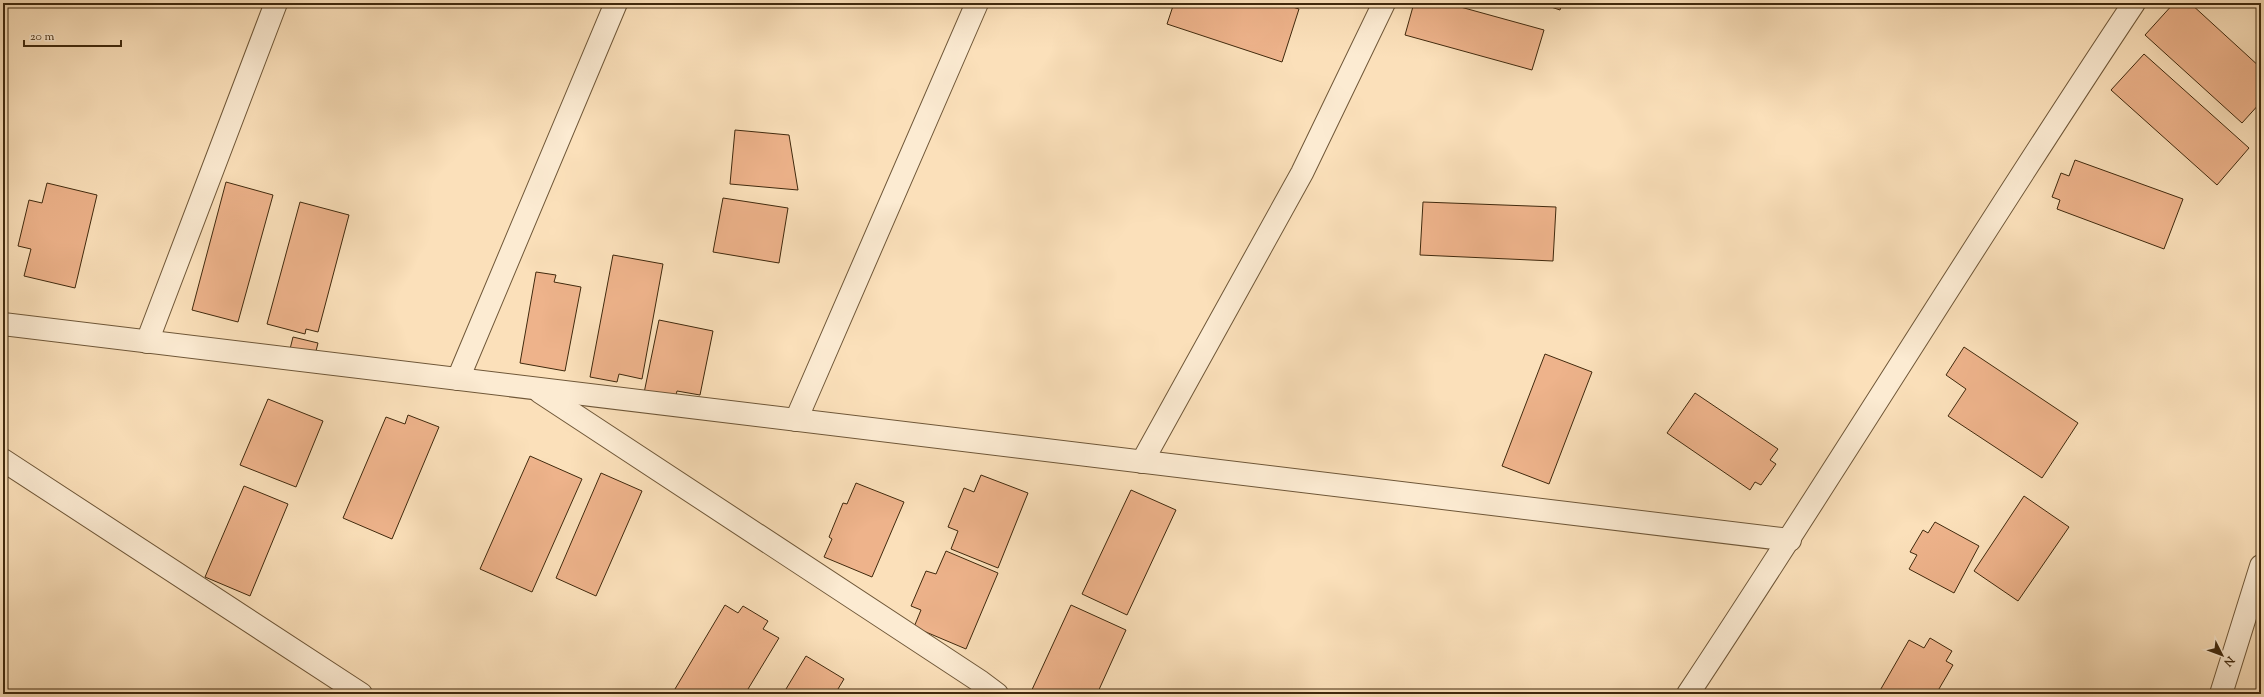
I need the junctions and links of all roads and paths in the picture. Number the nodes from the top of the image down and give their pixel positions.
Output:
1 (276, 3) edge
2 (616, 3) edge
3 (977, 3) edge
4 (1384, 3) edge
5 (2134, 3) edge
6 (3, 324) edge
7 (147, 342) junction
8 (458, 379) junction
9 (536, 389) junction
10 (796, 420) junction
11 (3, 460) edge
12 (1142, 462) junction
13 (1790, 540) junction
14 (2261, 566) edge
15 (361, 694) edge
16 (997, 694) edge
17 (1688, 694) edge
18 (2221, 694) edge

1 - 7 street
2 - 8 street
3 - 10 street
4 - 12 street
5 - 13 street
6 - 7 street
7 - 8 street
8 - 9 street
9 - 10 street
9 - 16 street
10 - 12 street
11 - 15 street
12 - 13 street
13 - 17 street
14 - 18 street

